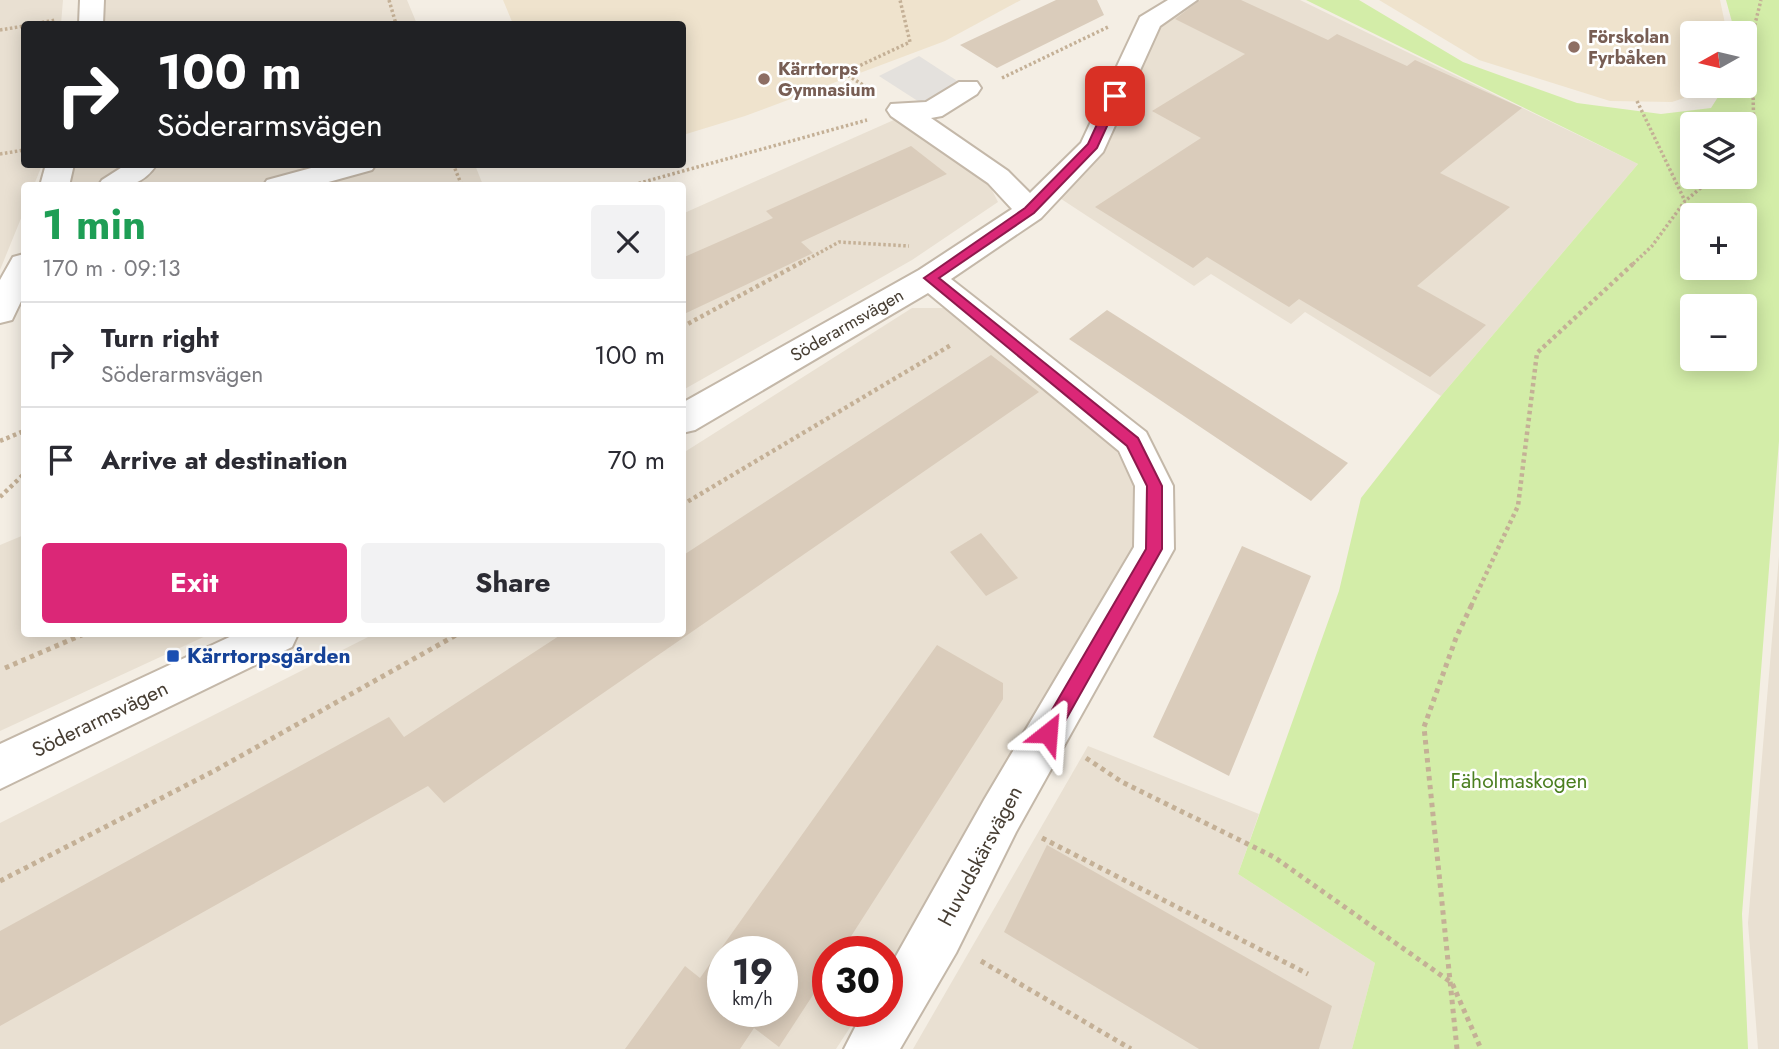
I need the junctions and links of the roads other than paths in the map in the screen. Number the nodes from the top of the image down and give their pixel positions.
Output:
1 (92, 0) edge
2 (1185, 0) edge
3 (91, 21) edge
4 (968, 88) road end
5 (140, 168) edge
6 (347, 168) edge
7 (120, 182) edge
8 (293, 182) edge
9 (1030, 211) junction
10 (21, 270) edge
11 (930, 278) junction
12 (0, 312) edge
13 (686, 418) edge
14 (270, 637) edge
15 (0, 767) edge
16 (870, 1049) edge

1 - 3 street
2 - 9 street, Söderarmsvägen
4 - 9 street
5 - 7 street
6 - 8 street
9 - 11 street, Söderarmsvägen
10 - 12 street
11 - 13 street, Söderarmsvägen
11 - 16 street, Huvudskärsvägen
14 - 15 street, Söderarmsvägen

